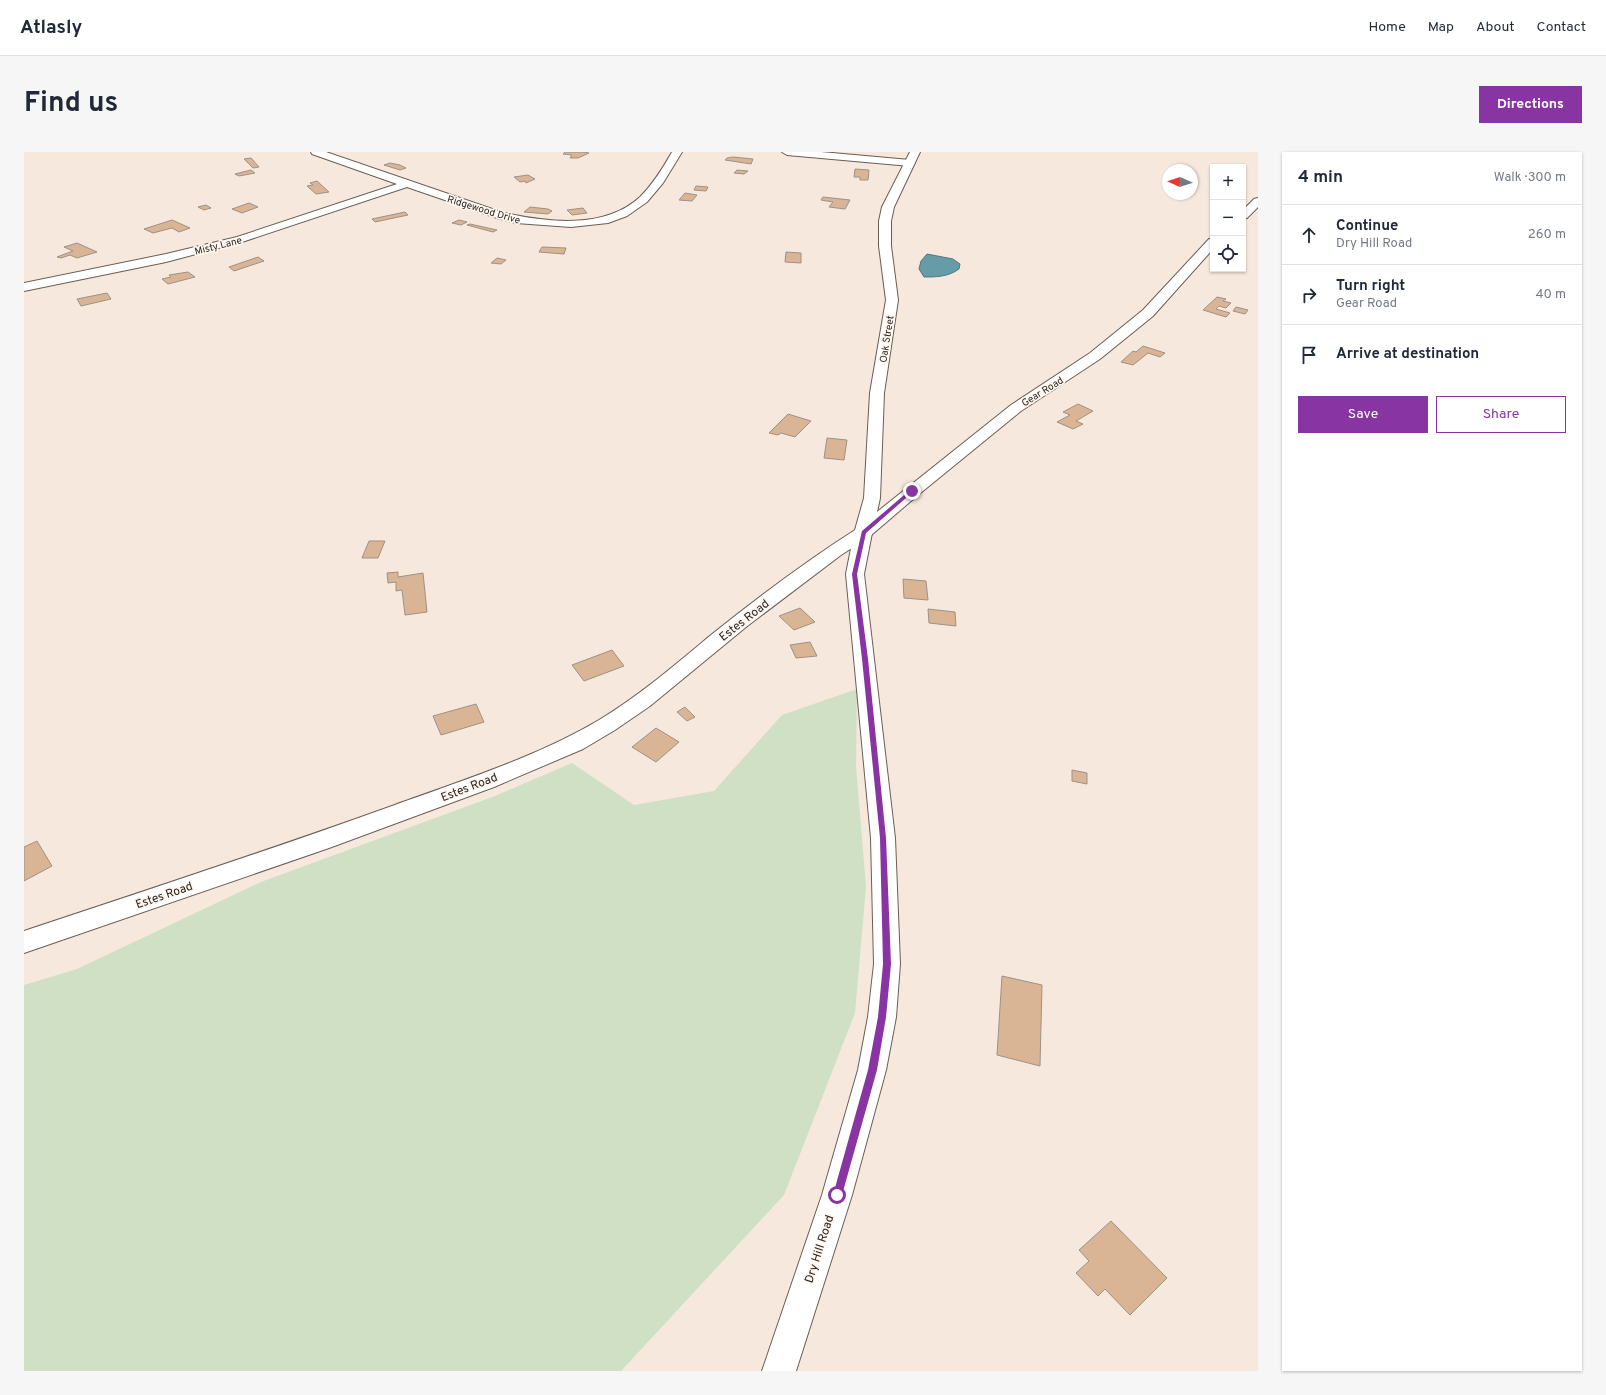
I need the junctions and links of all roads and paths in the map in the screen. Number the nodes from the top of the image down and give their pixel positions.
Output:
1 (316, 152) edge
2 (677, 152) edge
3 (787, 152) edge
4 (913, 157) edge
5 (406, 184) junction
6 (1258, 201) edge
7 (1246, 213) edge
8 (1210, 245) edge
9 (24, 287) edge
10 (864, 532) junction
11 (24, 942) edge
12 (779, 1371) edge

1 - 5 street, Ridgewood Drive
2 - 5 street, Ridgewood Drive
3 - 4 street
4 - 10 street, Oak Street
5 - 9 street, Misty Lane
6 - 7 street
8 - 10 street, Gear Road
10 - 11 street, Estes Road
10 - 12 street, Dry Hill Road

